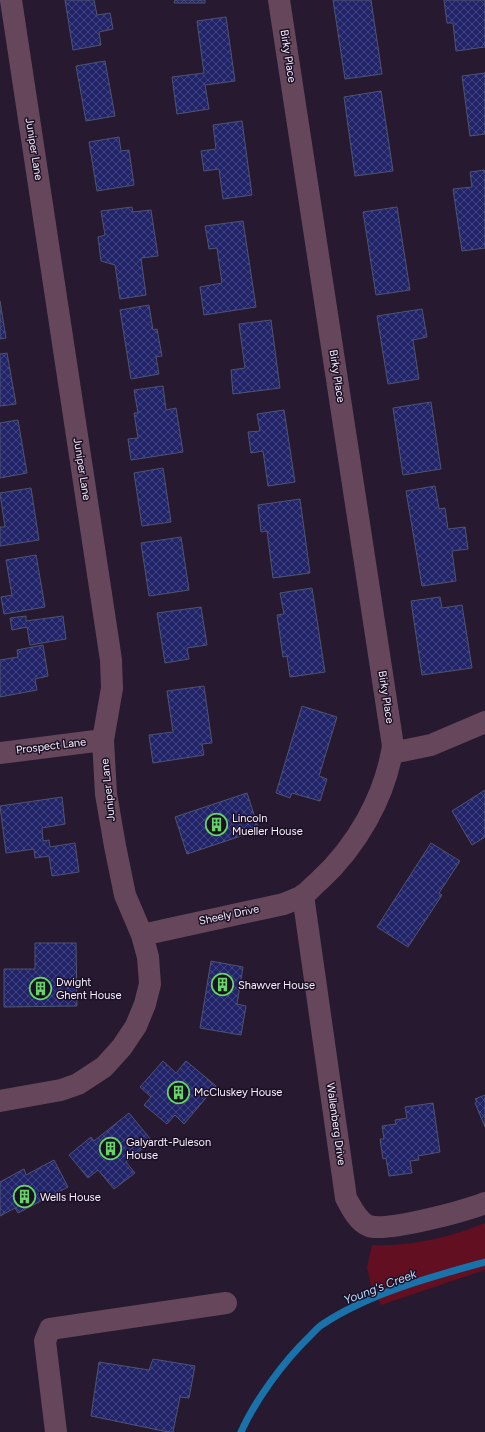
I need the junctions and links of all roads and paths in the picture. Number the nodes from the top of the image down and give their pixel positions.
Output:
1 (11, 0) edge
2 (279, 0) edge
3 (485, 722) edge
4 (103, 740) junction
5 (0, 753) edge
6 (392, 753) junction
7 (303, 895) junction
8 (142, 935) junction
9 (0, 1101) edge
10 (485, 1203) edge
11 (226, 1303) dead end
12 (56, 1432) edge

1 - 4 street, Juniper Lane
2 - 6 street, Birky Place
3 - 6 street
4 - 5 street, Prospect Lane
4 - 8 street, Juniper Lane
6 - 7 street, Sheely Drive
7 - 8 street, Sheely Drive
7 - 10 street, Wallenberg Drive
8 - 9 street
11 - 12 street

